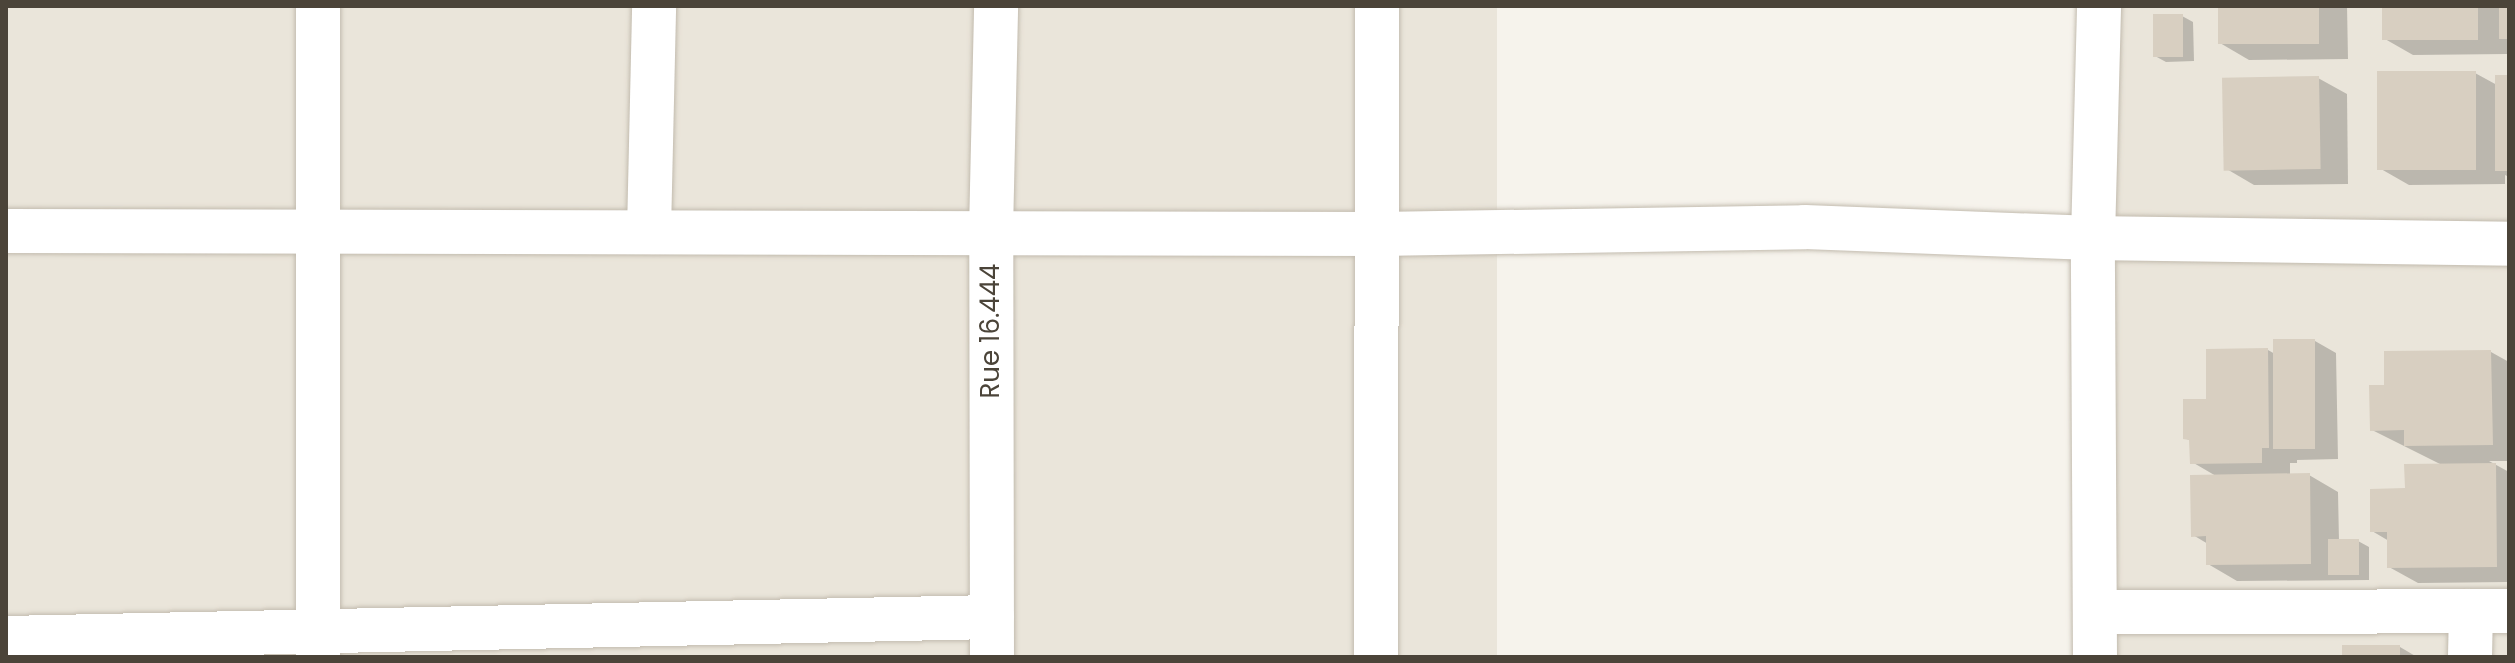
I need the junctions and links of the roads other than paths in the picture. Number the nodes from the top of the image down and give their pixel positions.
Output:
1 (318, 6) edge
2 (654, 6) edge
3 (996, 6) edge
4 (1377, 6) edge
5 (2099, 6) edge
6 (6, 231) edge
7 (318, 231) junction
8 (649, 232) junction
9 (991, 232) junction
10 (1378, 234) junction
11 (2093, 238) junction
12 (2509, 244) edge
13 (2490, 611) edge
14 (2095, 612) junction
15 (992, 637) edge
16 (6, 638) edge
17 (318, 644) edge
18 (1376, 657) edge
19 (2095, 657) edge
20 (2470, 657) edge

1 - 7 street
2 - 8 street
3 - 9 street, Rue 16.444
4 - 10 street
5 - 11 street
6 - 7 street
7 - 8 street
7 - 17 street
8 - 9 street
9 - 10 street
9 - 15 street, Rue 16.444
10 - 11 street
10 - 18 street
11 - 12 street
11 - 14 street
13 - 14 street
13 - 20 street
14 - 19 street
15 - 17 street
16 - 17 street

